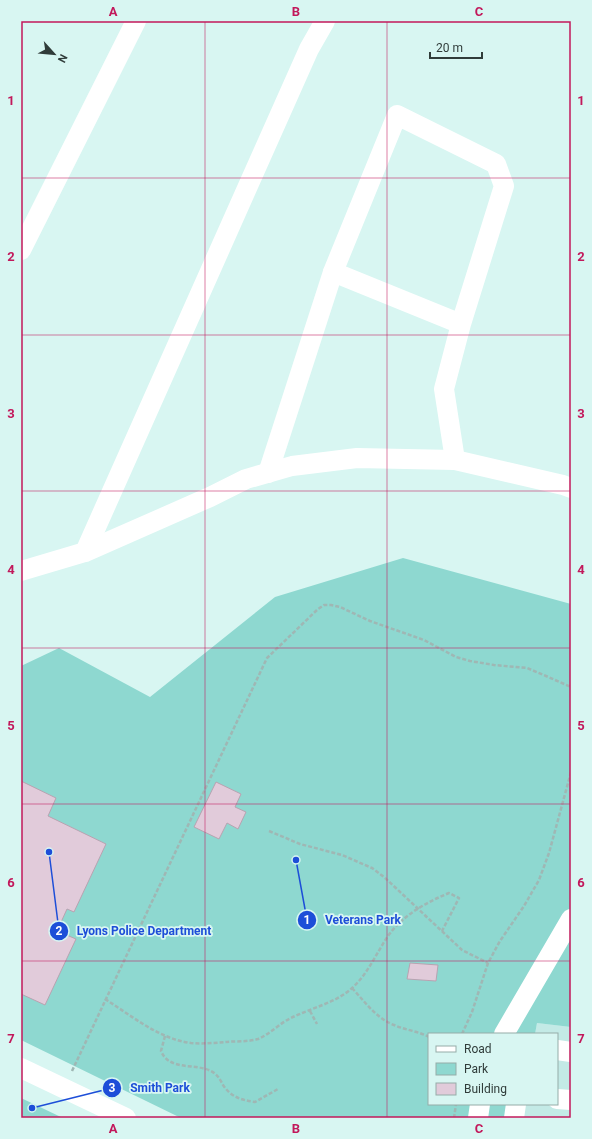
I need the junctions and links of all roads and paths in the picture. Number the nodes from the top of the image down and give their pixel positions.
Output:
1 (136, 21) edge
2 (325, 21) edge
3 (21, 250) edge
4 (333, 272) junction
5 (461, 324) junction
6 (455, 460) junction
7 (268, 473) junction
8 (568, 481) edge
9 (86, 552) junction
10 (21, 571) edge
11 (571, 687) edge
12 (571, 772) edge
13 (269, 831) dead end
14 (418, 908) junction
15 (571, 919) edge
16 (442, 931) junction
17 (488, 963) junction
18 (352, 988) junction
19 (105, 999) junction
20 (310, 1011) junction
21 (317, 1024) dead end
22 (462, 1033) edge
23 (505, 1033) edge
24 (166, 1036) junction
25 (428, 1037) edge
26 (558, 1050) edge
27 (571, 1052) edge
28 (21, 1068) edge
29 (63, 1088) junction
30 (278, 1089) dead end
31 (558, 1099) edge
32 (571, 1100) edge
33 (456, 1105) edge
34 (480, 1105) edge
35 (516, 1105) edge
36 (103, 1113) edge
37 (126, 1118) edge
38 (454, 1118) edge
39 (478, 1118) edge
40 (514, 1118) edge

1 - 3 street
2 - 9 street
4 - 5 street
4 - 5 street
4 - 7 street
5 - 6 street
6 - 7 street
6 - 8 street
7 - 9 street
9 - 10 street
11 - 19 path
12 - 17 path
13 - 14 path
14 - 16 path
14 - 16 path
14 - 18 path
15 - 23 street
16 - 17 path
17 - 22 path
18 - 20 path
18 - 25 path
19 - 24 path
19 - 29 path
20 - 21 path
20 - 24 path
24 - 30 path
26 - 27 street
28 - 29 street
29 - 36 street
31 - 32 street
33 - 38 path
34 - 39 street
35 - 40 street
36 - 37 street

